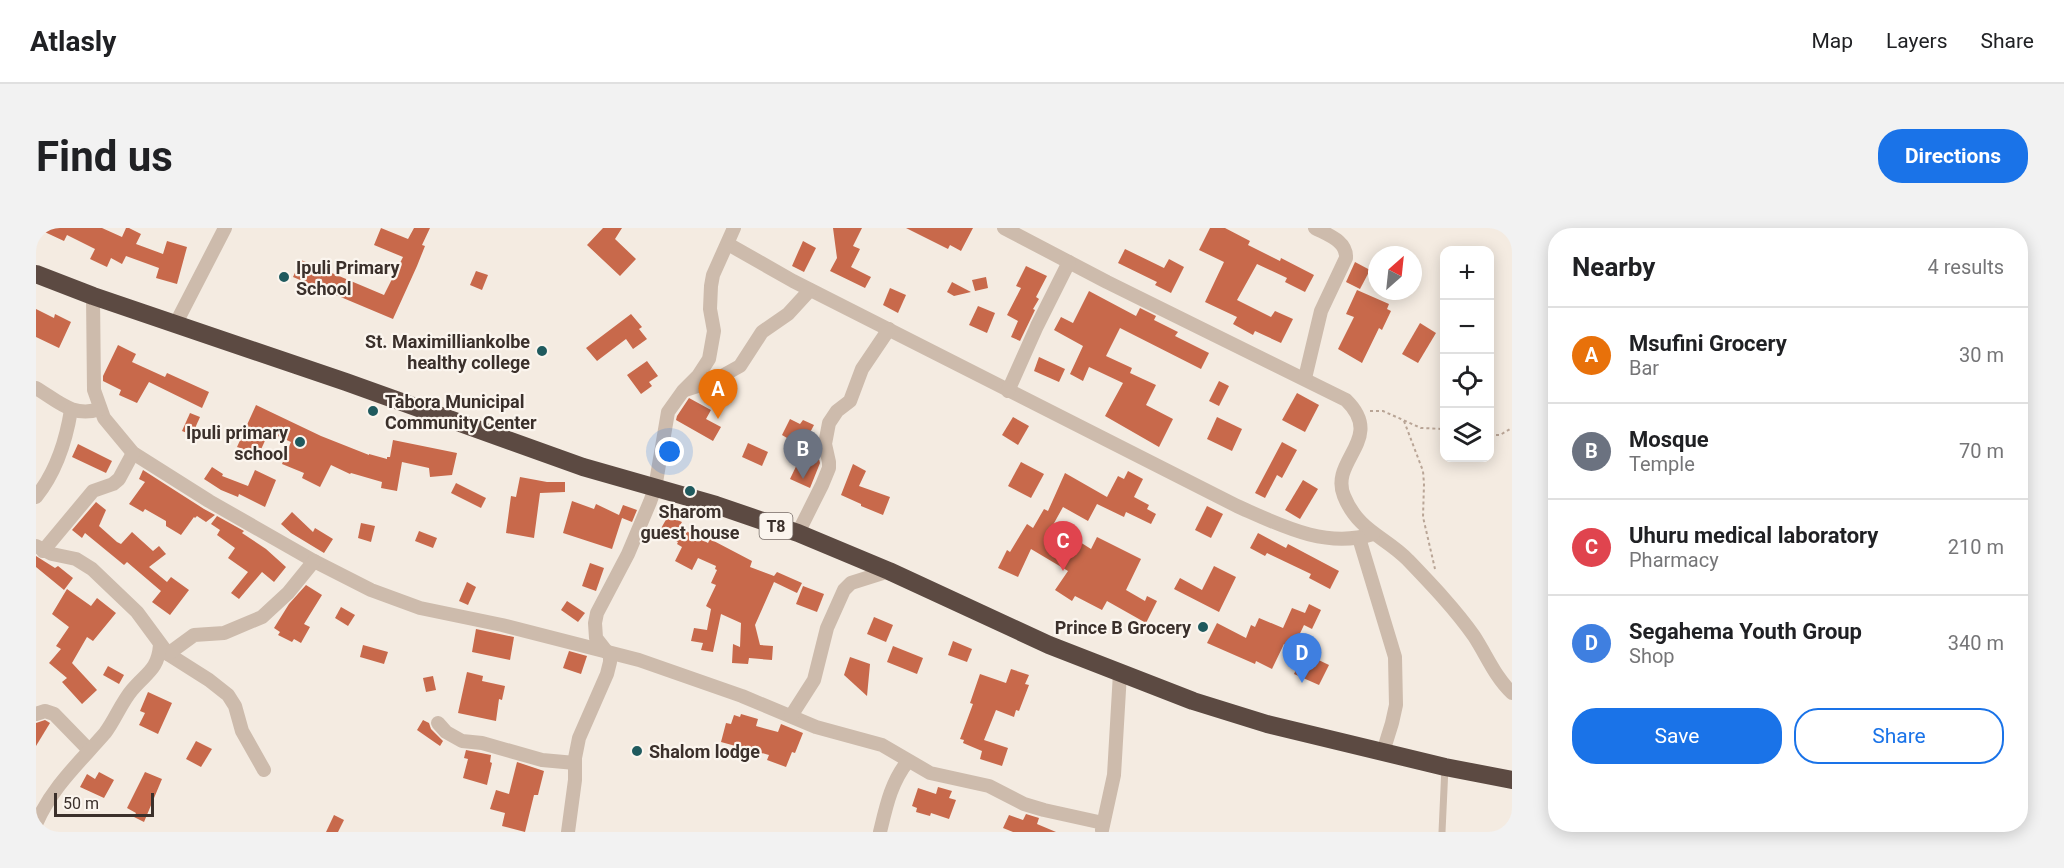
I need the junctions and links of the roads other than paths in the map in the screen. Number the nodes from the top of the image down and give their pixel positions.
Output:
1 (225, 228) edge
2 (734, 228) edge
3 (1004, 228) edge
4 (1322, 230) edge
5 (728, 244) junction
6 (1069, 262) junction
7 (36, 274) edge
8 (810, 290) junction
9 (93, 296) junction
10 (175, 325) junction
11 (889, 329) junction
12 (1305, 378) junction
13 (36, 388) edge
14 (683, 391) junction
15 (1008, 391) junction
16 (100, 409) junction
17 (71, 410) junction
18 (133, 453) junction
19 (655, 488) junction
20 (36, 497) edge
21 (798, 533) junction
22 (1366, 536) junction
23 (40, 549) edge
24 (314, 561) junction
25 (889, 571) junction
26 (164, 649) junction
27 (606, 652) junction
28 (1120, 673) junction
29 (1512, 693) edge
30 (36, 714) edge
31 (791, 716) junction
32 (438, 723) dead end
33 (89, 750) junction
34 (1383, 752) junction
35 (908, 761) junction
36 (575, 763) junction
37 (1445, 767) junction
38 (264, 770) dead end
39 (1512, 780) edge
40 (36, 824) edge
41 (1102, 827) edge
42 (568, 832) edge
43 (880, 832) edge
44 (1442, 832) edge

1 - 10 street
2 - 5 street
3 - 6 street
4 - 12 street
5 - 8 street
5 - 14 street
6 - 12 street
6 - 15 street
7 - 9 highway, T8
8 - 11 street
8 - 14 street
9 - 10 highway, T8
9 - 16 street
10 - 19 highway, T8
11 - 15 street
11 - 21 street
12 - 22 street
13 - 17 street
14 - 19 street
15 - 22 street
16 - 17 street
16 - 18 street
17 - 20 street
18 - 23 street
18 - 24 street
19 - 21 highway, T8
19 - 27 street
21 - 25 highway, T8
22 - 29 street
22 - 34 street
23 - 26 street
24 - 26 street
24 - 27 street
25 - 28 highway, T8
25 - 31 street
26 - 33 street
26 - 38 street
27 - 31 street
27 - 36 street
28 - 34 highway, T8
28 - 41 street
30 - 33 street
31 - 35 street
32 - 36 street
33 - 40 street
34 - 37 highway, T8
35 - 41 street
35 - 43 street
36 - 42 street
37 - 39 highway, T8
37 - 44 lane

